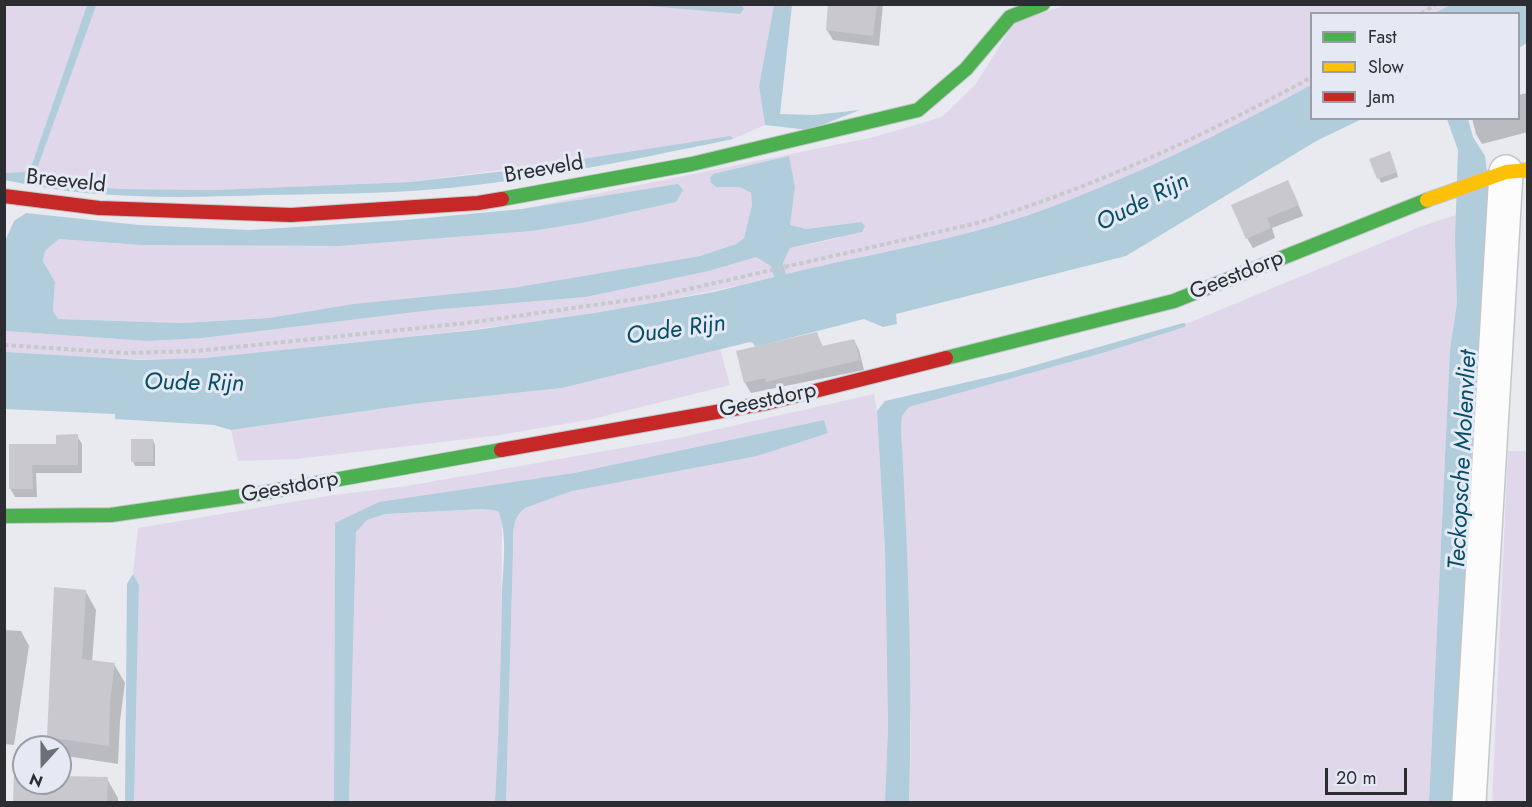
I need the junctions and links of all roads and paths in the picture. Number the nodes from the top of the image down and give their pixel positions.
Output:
1 (1043, 4) edge
2 (1310, 78) edge
3 (1509, 173) edge
4 (4, 196) edge
5 (4, 345) edge
6 (4, 516) edge
7 (1469, 802) edge

1 - 4 main road, Breeveld
2 - 5 path
3 - 6 main road, Geestdorp
3 - 7 street, Geestdorp

